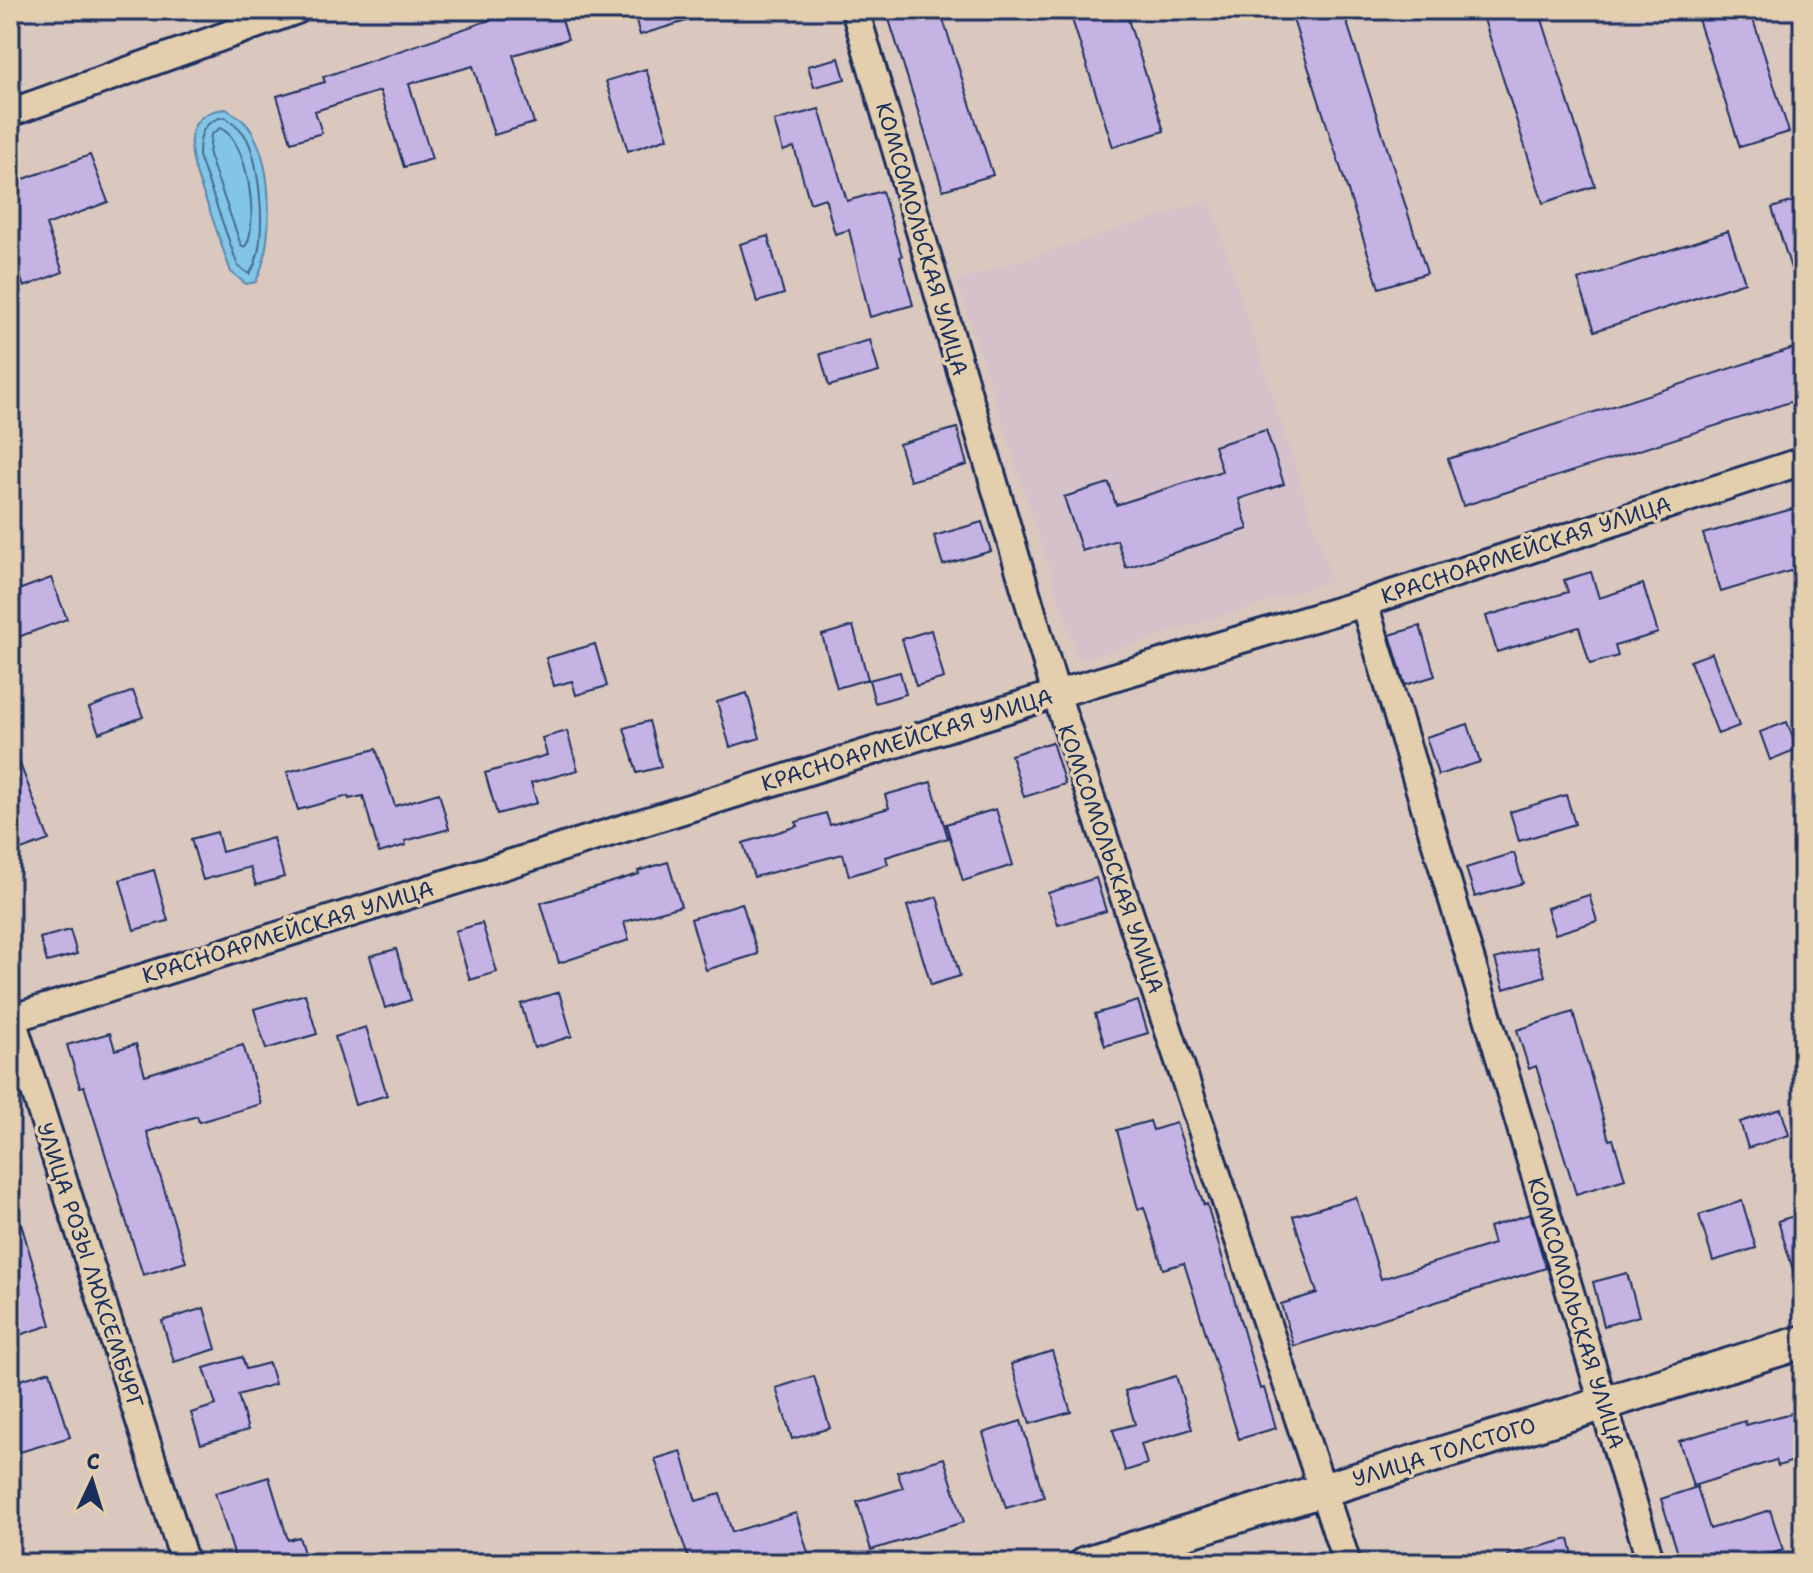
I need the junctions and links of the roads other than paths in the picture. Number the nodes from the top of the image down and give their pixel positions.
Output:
1 (297, 10) edge
2 (855, 10) edge
3 (10, 113) edge
4 (1803, 461) edge
5 (1364, 603) junction
6 (1056, 694) junction
7 (11, 1017) edge
8 (1803, 1342) edge
9 (1604, 1404) junction
10 (1324, 1489) junction
11 (185, 1563) edge
12 (1086, 1563) edge
13 (1347, 1563) edge
14 (1651, 1563) edge

1 - 3 street
2 - 6 street, КОМСОМОЛЬСКАЯ УЛИЦА
4 - 5 street, КРАСНОАРМЕЙСКАЯ УЛИЦА
5 - 6 street, КРАСНОАРМЕЙСКАЯ УЛИЦА
5 - 9 street, КОМСОМОЛЬСКАЯ УЛИЦА
6 - 7 street, КРАСНОАРМЕЙСКАЯ УЛИЦА
6 - 10 street, КОМСОМОЛЬСКАЯ УЛИЦА
7 - 11 street, УЛИЦА РОЗЫ ЛЮКСЕМБУРГ
8 - 9 street, УЛИЦА ТОЛСТОГО
9 - 10 street, УЛИЦА ТОЛСТОГО
9 - 14 street, КОМСОМОЛЬСКАЯ УЛИЦА
10 - 12 street, УЛИЦА ТОЛСТОГО
10 - 13 street, КОМСОМОЛЬСКАЯ УЛИЦА

